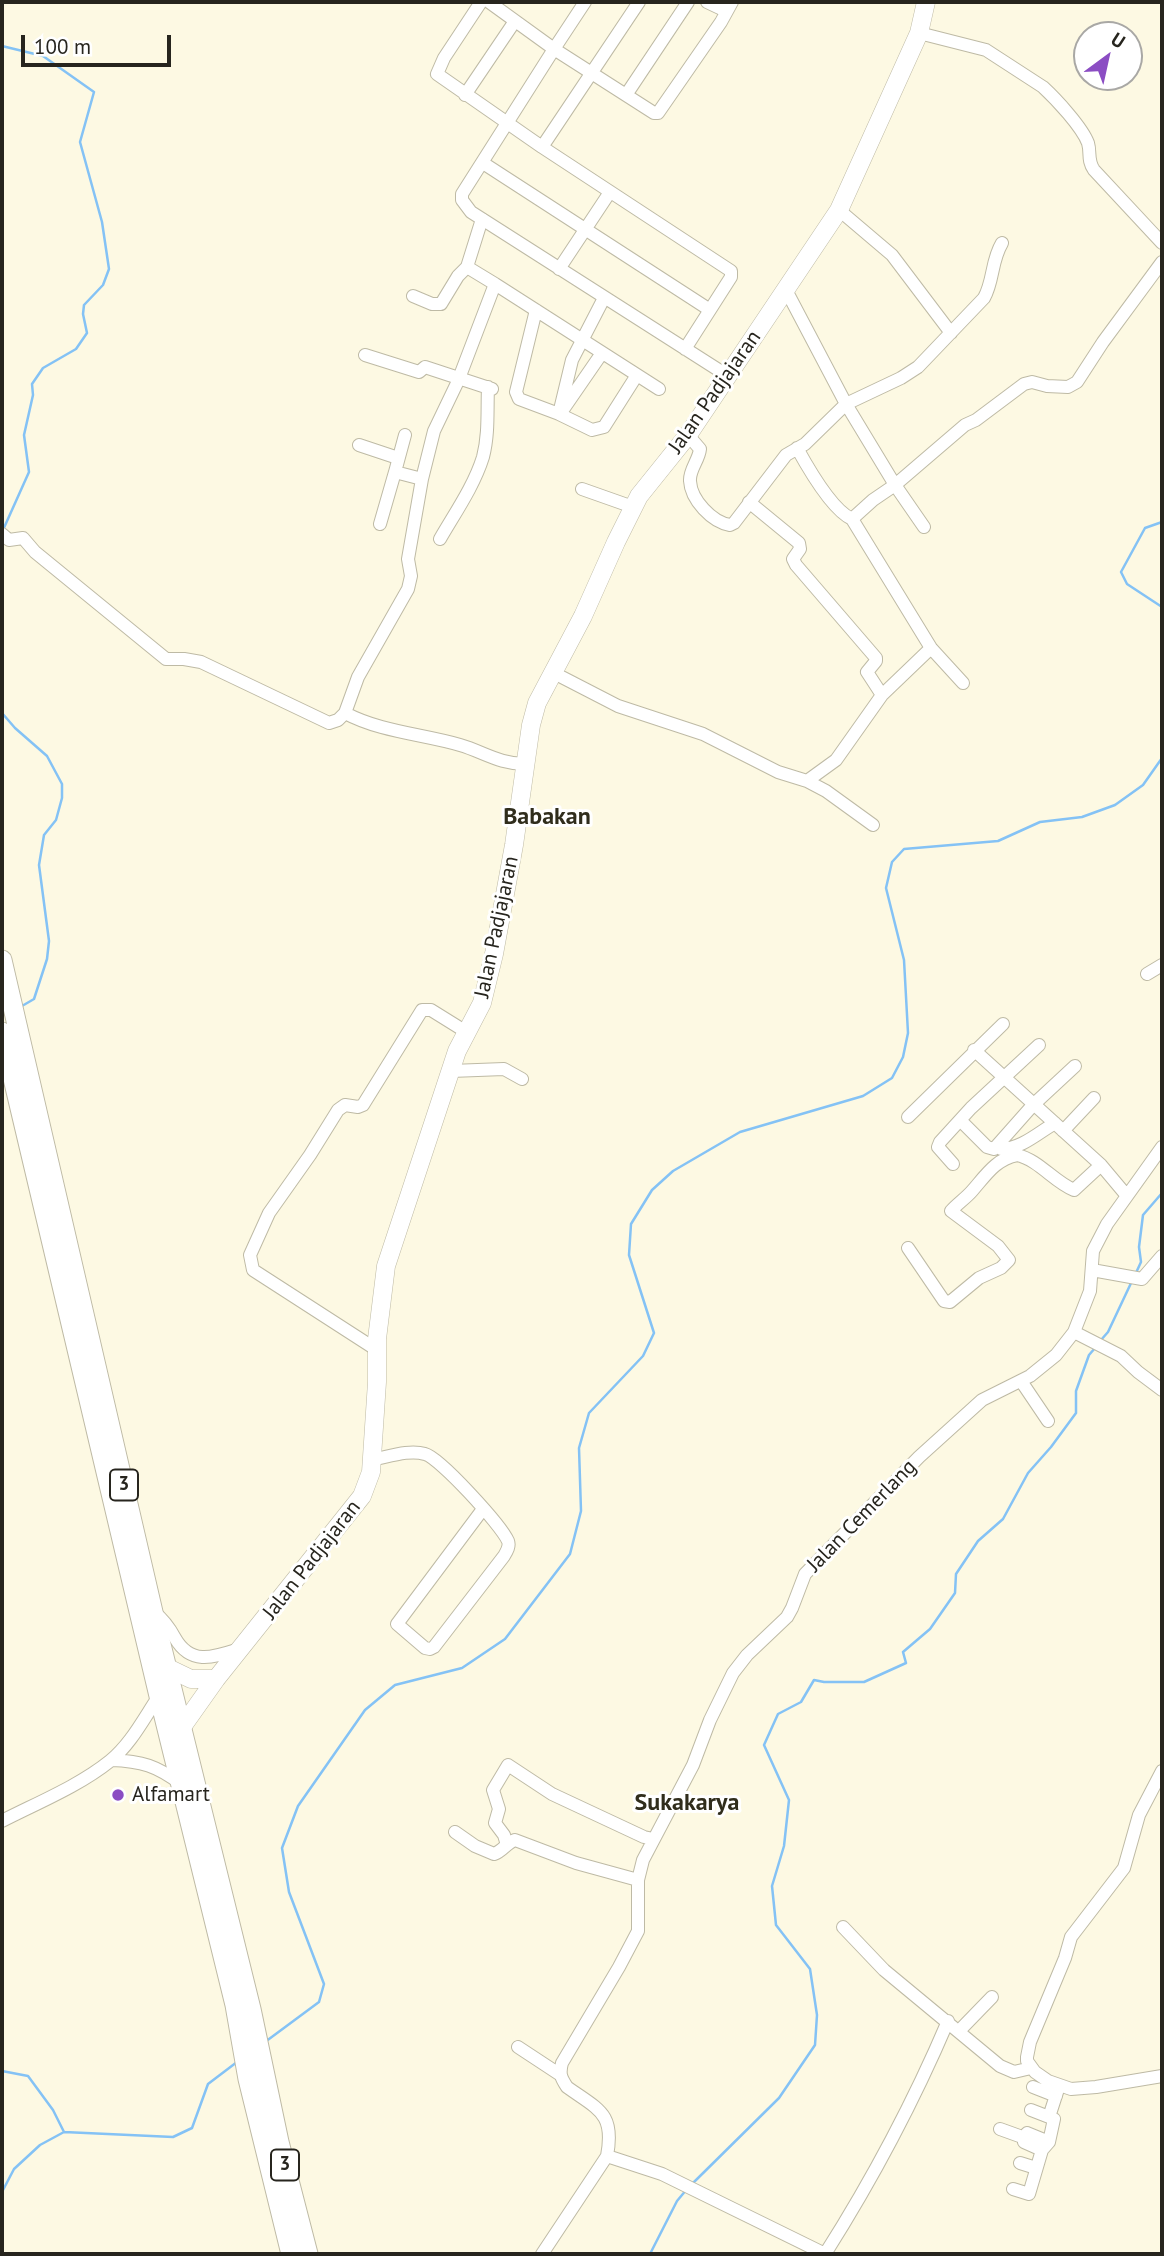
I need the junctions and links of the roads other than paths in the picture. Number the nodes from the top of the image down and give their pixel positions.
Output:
1 (481, 2) edge
2 (489, 2) edge
3 (585, 2) edge
4 (639, 2) edge
5 (688, 2) edge
6 (707, 2) edge
7 (926, 2) edge
8 (729, 6) edge
9 (515, 21) junction
10 (919, 33) junction
11 (554, 49) junction
12 (593, 73) junction
13 (465, 95) junction
14 (625, 95) junction
15 (506, 122) junction
16 (542, 147) junction
17 (483, 163) junction
18 (610, 192) junction
19 (839, 210) junction
20 (482, 219) junction
21 (585, 229) junction
22 (1002, 243) dead end
23 (1162, 243) edge
24 (1162, 262) edge
25 (467, 267) junction
26 (559, 269) junction
27 (495, 284) junction
28 (786, 290) junction
29 (413, 296) dead end
30 (604, 298) junction
31 (536, 310) junction
32 (710, 310) junction
33 (951, 333) junction
34 (580, 340) junction
35 (685, 349) junction
36 (602, 353) junction
37 (365, 355) dead end
38 (638, 375) junction
39 (728, 376) junction
40 (459, 378) junction
41 (659, 389) dead end
42 (846, 404) junction
43 (559, 414) junction
44 (405, 435) dead end
45 (688, 435) junction
46 (359, 445) dead end
47 (797, 447) junction
48 (398, 458) junction
49 (395, 472) junction
50 (422, 479) junction
51 (895, 485) junction
52 (582, 489) dead end
53 (750, 502) junction
54 (633, 507) junction
55 (852, 519) junction
56 (380, 524) dead end
57 (924, 527) dead end
58 (2, 534) edge
59 (440, 539) dead end
60 (931, 648) junction
61 (552, 672) junction
62 (963, 682) dead end
63 (882, 695) junction
64 (345, 713) junction
65 (526, 764) junction
66 (807, 782) junction
67 (873, 825) dead end
68 (2, 960) edge
69 (1162, 965) edge
70 (1147, 974) dead end
71 (1003, 1024) dead end
72 (2, 1032) edge
73 (468, 1033) junction
74 (1040, 1045) dead end
75 (974, 1050) junction
76 (1075, 1066) dead end
77 (451, 1071) junction
78 (1003, 1077) junction
79 (522, 1079) dead end
80 (7, 1083) edge
81 (1094, 1098) dead end
82 (1033, 1105) junction
83 (908, 1117) dead end
84 (960, 1120) junction
85 (1059, 1127) junction
86 (1162, 1147) edge
87 (994, 1149) junction
88 (953, 1164) dead end
89 (1101, 1165) junction
90 (1128, 1196) junction
91 (908, 1248) dead end
92 (1162, 1256) edge
93 (1092, 1270) junction
94 (1074, 1332) junction
95 (377, 1350) junction
96 (1021, 1381) junction
97 (1162, 1390) edge
98 (1048, 1421) dead end
99 (371, 1460) junction
100 (482, 1509) junction
101 (132, 1552) junction
102 (153, 1612) junction
103 (240, 1649) junction
104 (166, 1667) junction
105 (216, 1679) junction
106 (159, 1696) junction
107 (182, 1727) junction
108 (111, 1760) junction
109 (1162, 1772) edge
110 (181, 1784) junction
111 (2, 1821) edge
112 (455, 1832) dead end
113 (653, 1839) junction
114 (507, 1845) junction
115 (638, 1880) junction
116 (843, 1927) dead end
117 (992, 1997) dead end
118 (243, 2007) junction
119 (948, 2021) junction
120 (959, 2031) junction
121 (519, 2047) dead end
122 (1031, 2068) junction
123 (559, 2074) junction
124 (1162, 2076) edge
125 (256, 2077) junction
126 (1034, 2087) dead end
127 (1058, 2091) junction
128 (1031, 2110) dead end
129 (1049, 2117) junction
130 (1000, 2129) dead end
131 (1045, 2146) junction
132 (607, 2156) junction
133 (1020, 2163) dead end
134 (1036, 2168) junction
135 (1013, 2189) dead end
136 (291, 2254) edge
137 (308, 2254) edge
138 (542, 2254) edge

1 - 13 street
2 - 9 street
3 - 11 street
4 - 12 street
5 - 14 street
6 - 8 street
7 - 10 street, Jalan Padjajaran
8 - 14 street
9 - 11 street
9 - 13 street
10 - 19 street, Jalan Padjajaran
10 - 23 street
11 - 12 street
11 - 15 street
12 - 14 street
12 - 16 street
13 - 15 street
15 - 16 street
15 - 17 street
16 - 18 street
17 - 20 street
17 - 21 street
18 - 21 street
18 - 32 street
19 - 28 street, Jalan Padjajaran
19 - 33 street
20 - 25 street
20 - 26 street
21 - 26 street
21 - 32 street
22 - 33 street
24 - 51 street
25 - 27 street
25 - 29 street
26 - 30 street
27 - 31 street
27 - 40 street
28 - 39 street, Jalan Padjajaran
28 - 42 street
30 - 34 street
30 - 35 street
31 - 34 street
31 - 43 street
32 - 35 street
33 - 42 street
34 - 36 street
34 - 43 street
35 - 39 street
36 - 38 street
36 - 43 street
37 - 40 street
38 - 41 street
38 - 43 street
39 - 45 street, Jalan Padjajaran
40 - 50 street
40 - 59 street
42 - 47 street
42 - 51 street
44 - 48 street
45 - 53 street
45 - 54 street, Jalan Padjajaran
46 - 48 street
47 - 53 street
47 - 55 street
48 - 49 street
49 - 50 street
49 - 56 street
50 - 64 street
51 - 55 street
51 - 57 street
52 - 54 street
53 - 63 street
54 - 61 street, Jalan Padjajaran
55 - 60 street
58 - 64 street
60 - 62 street
60 - 63 street
61 - 65 street, Jalan Padjajaran
61 - 66 street
63 - 66 street
64 - 65 street
65 - 73 street, Jalan Padjajaran
66 - 67 street
68 - 101 main road, 3
69 - 70 street
71 - 75 street
72 - 80 main road, 3
73 - 77 street, Jalan Padjajaran
73 - 95 street
74 - 78 street
75 - 78 street
75 - 83 street
76 - 82 street
77 - 79 street
77 - 95 street, Jalan Padjajaran
78 - 82 street
78 - 84 street
80 - 101 main road, 3
81 - 85 street
82 - 85 street
82 - 87 street
84 - 87 street
84 - 88 street
85 - 87 street
85 - 89 street
86 - 90 street, Jalan Cemerlang
89 - 90 street
89 - 91 street
90 - 93 street, Jalan Cemerlang
92 - 93 street
93 - 94 street, Jalan Cemerlang
94 - 96 street, Jalan Cemerlang
94 - 97 street
95 - 99 street, Jalan Padjajaran
96 - 98 street
96 - 113 street, Jalan Cemerlang
99 - 100 street
99 - 103 street, Jalan Padjajaran
100 - 100 street
101 - 102 main road, 3
101 - 106 main road, 3
102 - 103 street
102 - 104 main road, 3
103 - 105 street, Jalan Padjajaran
104 - 105 street
104 - 107 main road, 3
105 - 107 street, Jalan Padjajaran
106 - 108 street
106 - 110 main road, 3
107 - 118 main road, 3
108 - 110 street
108 - 111 street
109 - 122 street
110 - 118 main road, 3
112 - 114 street
113 - 114 street
113 - 115 street, Jalan Cemerlang
114 - 115 street
115 - 123 street, Jalan Cemerlang
116 - 119 street
117 - 120 street
118 - 125 main road, 3
119 - 120 street
119 - 132 street
120 - 122 street
121 - 123 street
122 - 127 street
123 - 132 street
124 - 127 street
125 - 136 main road, 3
125 - 137 main road, 3
126 - 127 street
127 - 129 street
128 - 129 street
129 - 131 street
130 - 131 street
131 - 134 street
132 - 138 street
133 - 134 street
134 - 135 street

